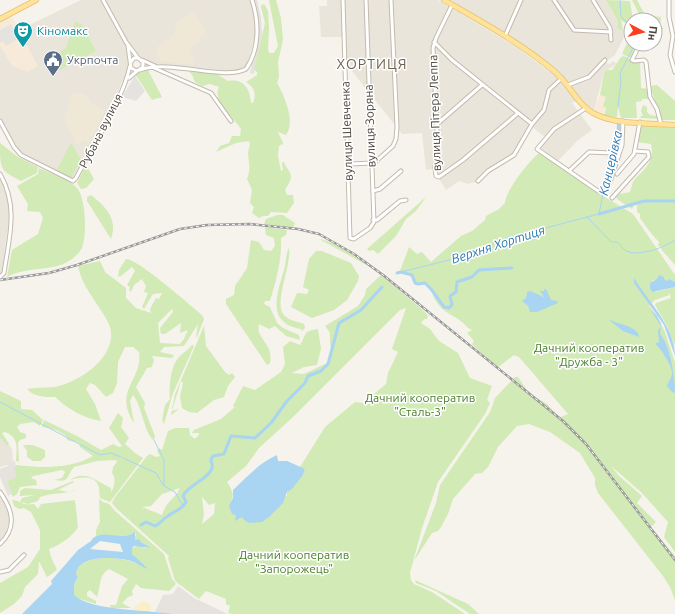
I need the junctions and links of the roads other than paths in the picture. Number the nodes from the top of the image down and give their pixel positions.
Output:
1 (36, 0) edge
2 (103, 0) edge
3 (252, 0) edge
4 (343, 0) edge
5 (366, 0) edge
6 (391, 0) edge
7 (444, 0) edge
8 (521, 0) edge
9 (554, 0) edge
10 (593, 0) edge
11 (669, 0) edge
12 (452, 5) junction
13 (0, 19) edge
14 (675, 20) edge
15 (670, 22) junction
16 (611, 32) junction
17 (505, 36) junction
18 (611, 40) dead end
19 (434, 42) junction
20 (128, 45) junction
21 (675, 46) edge
22 (671, 47) junction
23 (636, 52) edge
24 (138, 58) junction
25 (142, 60) junction
26 (605, 60) dead end
27 (131, 64) junction
28 (153, 66) junction
29 (139, 70) junction
30 (675, 72) edge
31 (562, 78) junction
32 (127, 80) junction
33 (482, 85) junction
34 (568, 85) junction
35 (586, 108) junction
36 (517, 114) junction
37 (0, 121) edge
38 (231, 121) dead end
39 (623, 121) junction
40 (640, 122) junction
41 (532, 124) junction
42 (661, 124) junction
43 (436, 125) junction
44 (675, 125) edge
45 (635, 151) junction
46 (612, 153) dead end
47 (371, 163) junction
48 (348, 164) junction
49 (570, 170) junction
50 (401, 171) dead end
51 (0, 174) edge
52 (617, 174) dead end
53 (478, 181) dead end
54 (609, 185) dead end
55 (373, 191) junction
56 (598, 191) dead end
57 (612, 198) dead end
58 (406, 200) dead end
59 (373, 220) junction
60 (0, 277) edge
61 (0, 492) edge
62 (0, 544) edge
63 (24, 555) dead end
64 (0, 572) edge

1 - 13 main road
2 - 20 street, Рубана вулиця
3 - 28 street
4 - 48 street, вулиця Шевченка
5 - 47 street, вулиця Зоряна
6 - 47 street
7 - 12 main road
8 - 17 street
9 - 16 street
10 - 16 street
11 - 15 street
12 - 17 main road
12 - 19 street, вулиця Пітера Леппа
14 - 15 street
15 - 22 street
16 - 18 street
17 - 31 main road
19 - 33 street
19 - 43 street, вулиця Пітера Леппа
20 - 24 street, Рубана вулиця
20 - 27 street, Рубана вулиця
21 - 22 street
22 - 30 street
23 - 42 street
24 - 25 street
24 - 27 street
25 - 28 street
25 - 29 street
26 - 34 street
27 - 29 street
27 - 32 street, Рубана вулиця
28 - 29 street
28 - 38 street
29 - 32 street, Рубана вулиця
31 - 34 main road
31 - 41 street
32 - 37 street, Рубана вулиця
33 - 36 street
33 - 43 street
34 - 35 main road
35 - 39 main road
35 - 49 street
36 - 41 street
36 - 43 street, вулиця Пітера Леппа
39 - 40 main road
39 - 54 street
40 - 42 main road
40 - 45 street
41 - 53 street
42 - 44 main road
45 - 52 street
45 - 57 street
46 - 49 street
47 - 48 street
47 - 55 street, вулиця Зоряна
48 - 59 street, вулиця Шевченка
49 - 56 street
50 - 55 street
51 - 60 street
55 - 59 street, вулиця Зоряна
58 - 59 street
61 - 62 street
63 - 64 street

